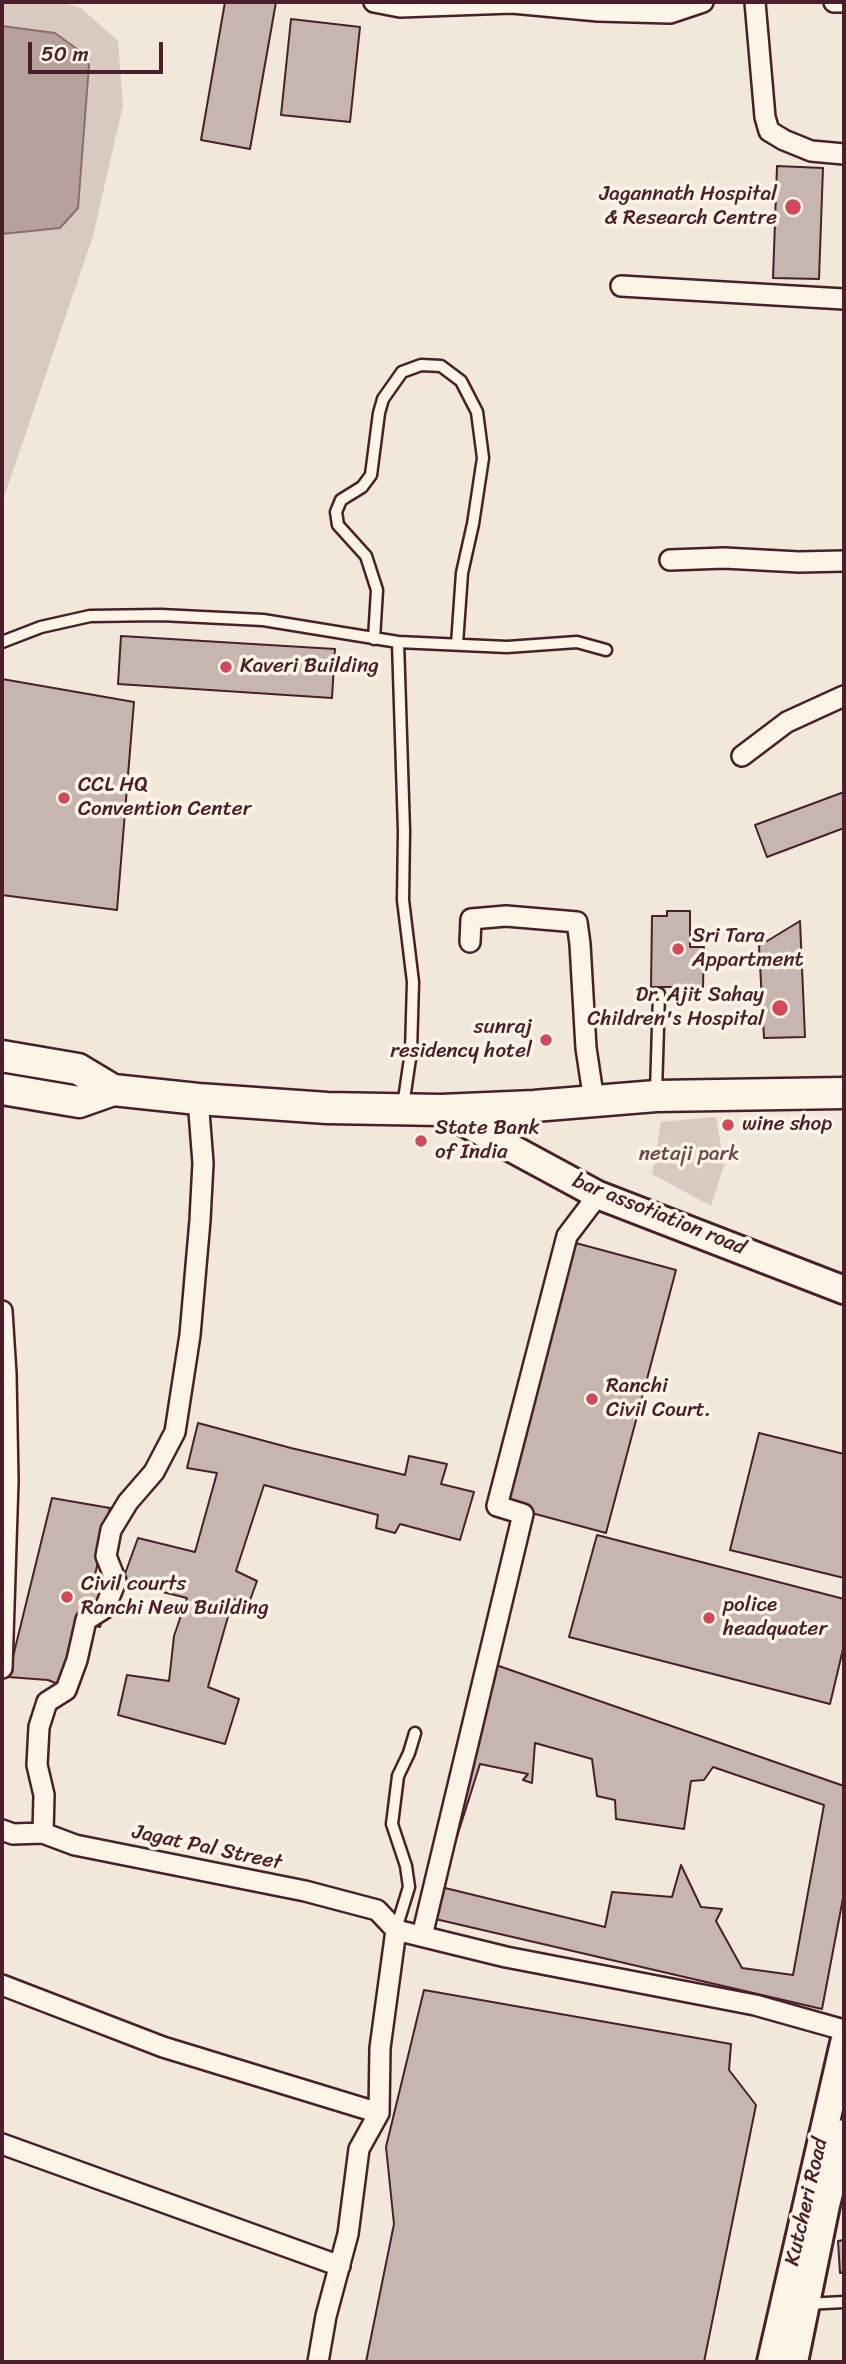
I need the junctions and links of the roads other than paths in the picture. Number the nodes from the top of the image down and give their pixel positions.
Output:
1 (374, 2) edge
2 (703, 2) edge
3 (755, 2) edge
4 (834, 2) edge
5 (844, 2) edge
6 (844, 154) edge
7 (621, 286) dead end
8 (844, 299) edge
9 (670, 560) dead end
10 (844, 561) edge
11 (374, 639) junction
12 (2, 642) edge
13 (398, 642) junction
14 (457, 643) junction
15 (606, 650) dead end
16 (844, 696) edge
17 (742, 756) dead end
18 (470, 942) dead end
19 (659, 993) dead end
20 (2, 1056) edge
21 (2, 1089) edge
22 (113, 1090) junction
23 (844, 1093) edge
24 (656, 1096) junction
25 (198, 1100) junction
26 (594, 1101) junction
27 (441, 1110) junction
28 (402, 1111) junction
29 (598, 1195) junction
30 (844, 1290) edge
31 (2, 1311) edge
32 (3, 1332) edge
33 (3, 1564) edge
34 (2, 1668) edge
35 (415, 1733) dead end
36 (2, 1830) edge
37 (43, 1833) junction
38 (396, 1930) junction
39 (422, 1936) junction
40 (2, 1985) edge
41 (844, 2030) edge
42 (844, 2043) edge
43 (379, 2113) junction
44 (844, 2133) edge
45 (2, 2144) edge
46 (340, 2266) junction
47 (844, 2302) edge
48 (806, 2304) junction
49 (318, 2362) edge
50 (772, 2362) edge
51 (794, 2362) edge

1 - 2 street
3 - 6 street
4 - 5 street
7 - 8 street
9 - 10 street
11 - 12 lane
11 - 13 lane
11 - 14 lane
13 - 14 lane
13 - 28 lane
14 - 15 lane
16 - 17 street
18 - 26 street
19 - 24 lane
20 - 22 main road
21 - 22 main road
22 - 25 main road
23 - 24 main road
24 - 26 main road
25 - 28 main road
25 - 37 street
26 - 27 main road
27 - 28 main road
27 - 29 main road, bar assotiation road
29 - 30 main road, bar assotiation road
29 - 39 street
31 - 32 street
32 - 33 street
33 - 34 street
35 - 38 lane
36 - 37 street, Jagat Pal Street
37 - 38 street, Jagat Pal Street
38 - 39 street
38 - 43 street
39 - 41 street
40 - 43 street
42 - 50 main road, Kutcheri Road
43 - 46 street
44 - 48 main road
45 - 46 street
46 - 49 street
47 - 48 lane
48 - 51 main road

